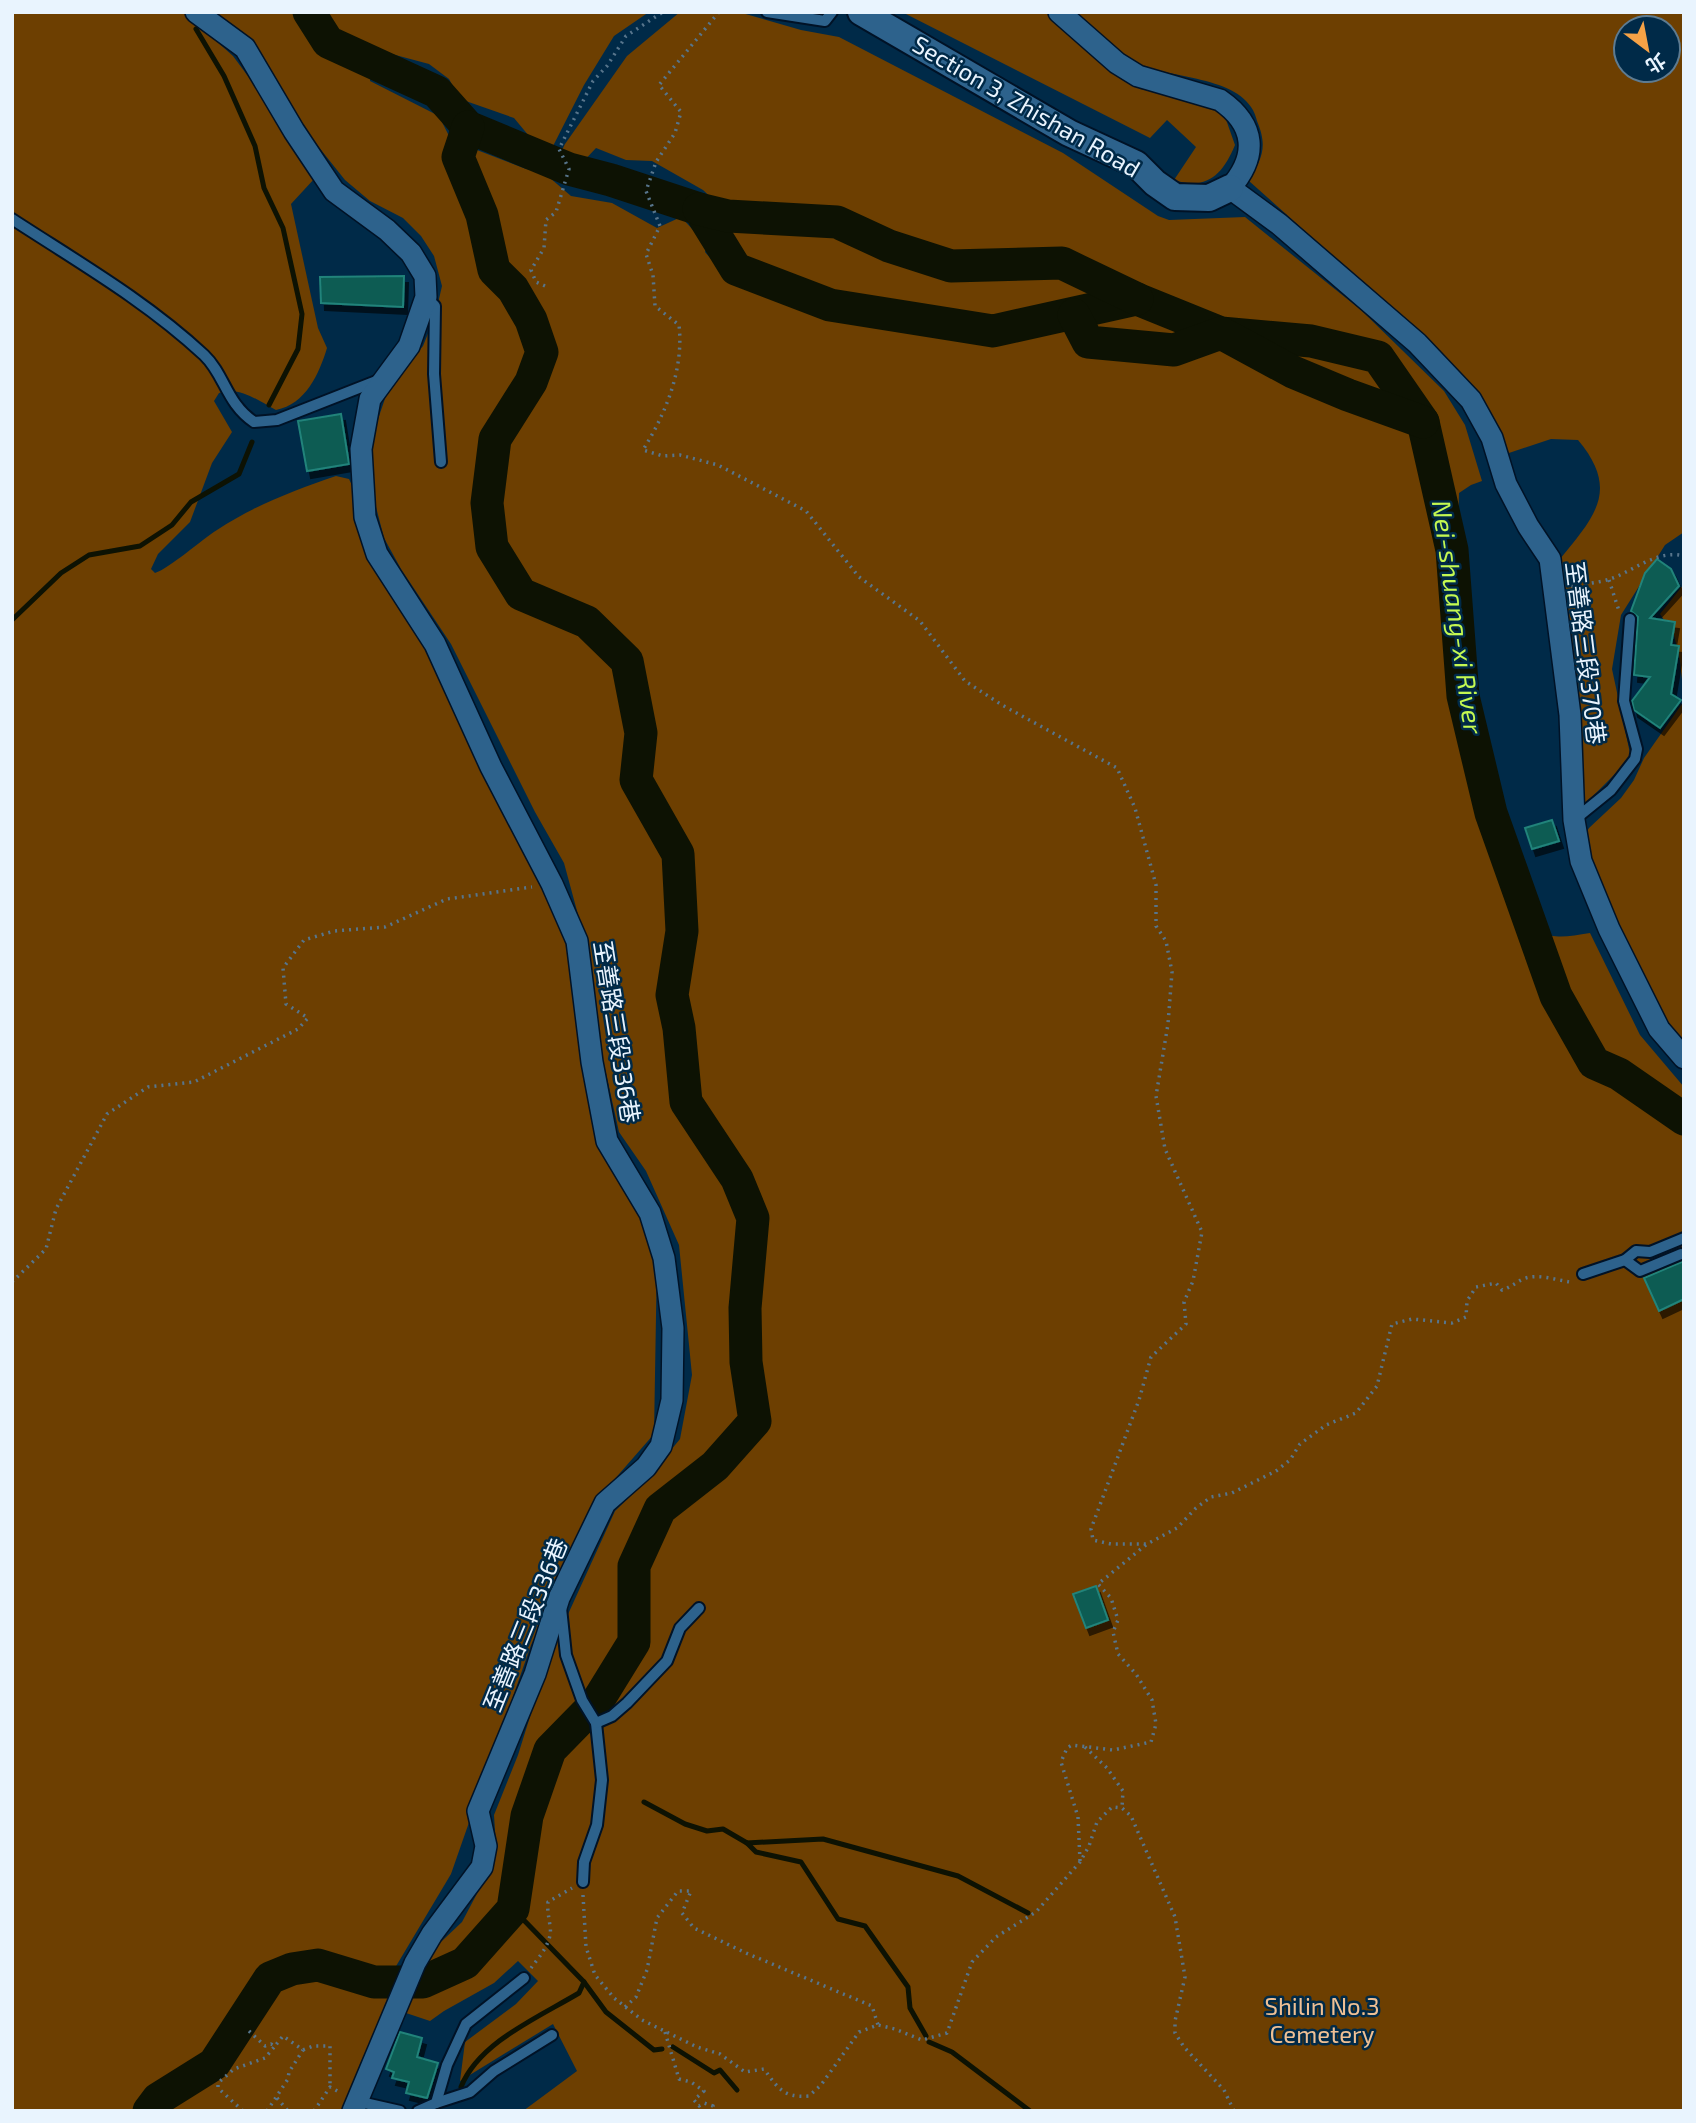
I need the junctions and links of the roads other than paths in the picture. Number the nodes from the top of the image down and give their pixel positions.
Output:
1 (196, 12) edge
2 (767, 12) edge
3 (832, 12) edge
4 (861, 12) edge
5 (1059, 12) edge
6 (1230, 188) junction
7 (12, 219) edge
8 (426, 297) junction
9 (385, 378) junction
10 (441, 462) dead end
11 (1630, 619) road end
12 (1574, 820) junction
13 (1684, 1058) edge
14 (1684, 1238) edge
15 (1681, 1254) dead end
16 (1625, 1260) junction
17 (1583, 1274) road end
18 (559, 1598) junction
19 (699, 1608) dead end
20 (596, 1723) junction
21 (583, 1882) road end
22 (524, 1978) road end
23 (552, 2035) dead end
24 (436, 2104) junction
25 (354, 2106) edge
26 (400, 2111) edge
27 (418, 2111) edge

1 - 8 street
2 - 3 lane
4 - 6 street, Section 3, Zhishan Road
5 - 6 street
6 - 12 street, 至善路三段370巷
7 - 9 lane
8 - 9 street, 至善路三段336巷
8 - 10 lane
9 - 18 street, 至善路三段336巷
11 - 12 lane
12 - 13 street, 至善路三段370巷
14 - 16 lane
15 - 16 lane
16 - 17 lane
18 - 20 lane
18 - 25 street, 至善路三段336巷
19 - 20 lane
20 - 21 lane
22 - 24 lane
23 - 24 lane
24 - 27 lane
25 - 26 lane

